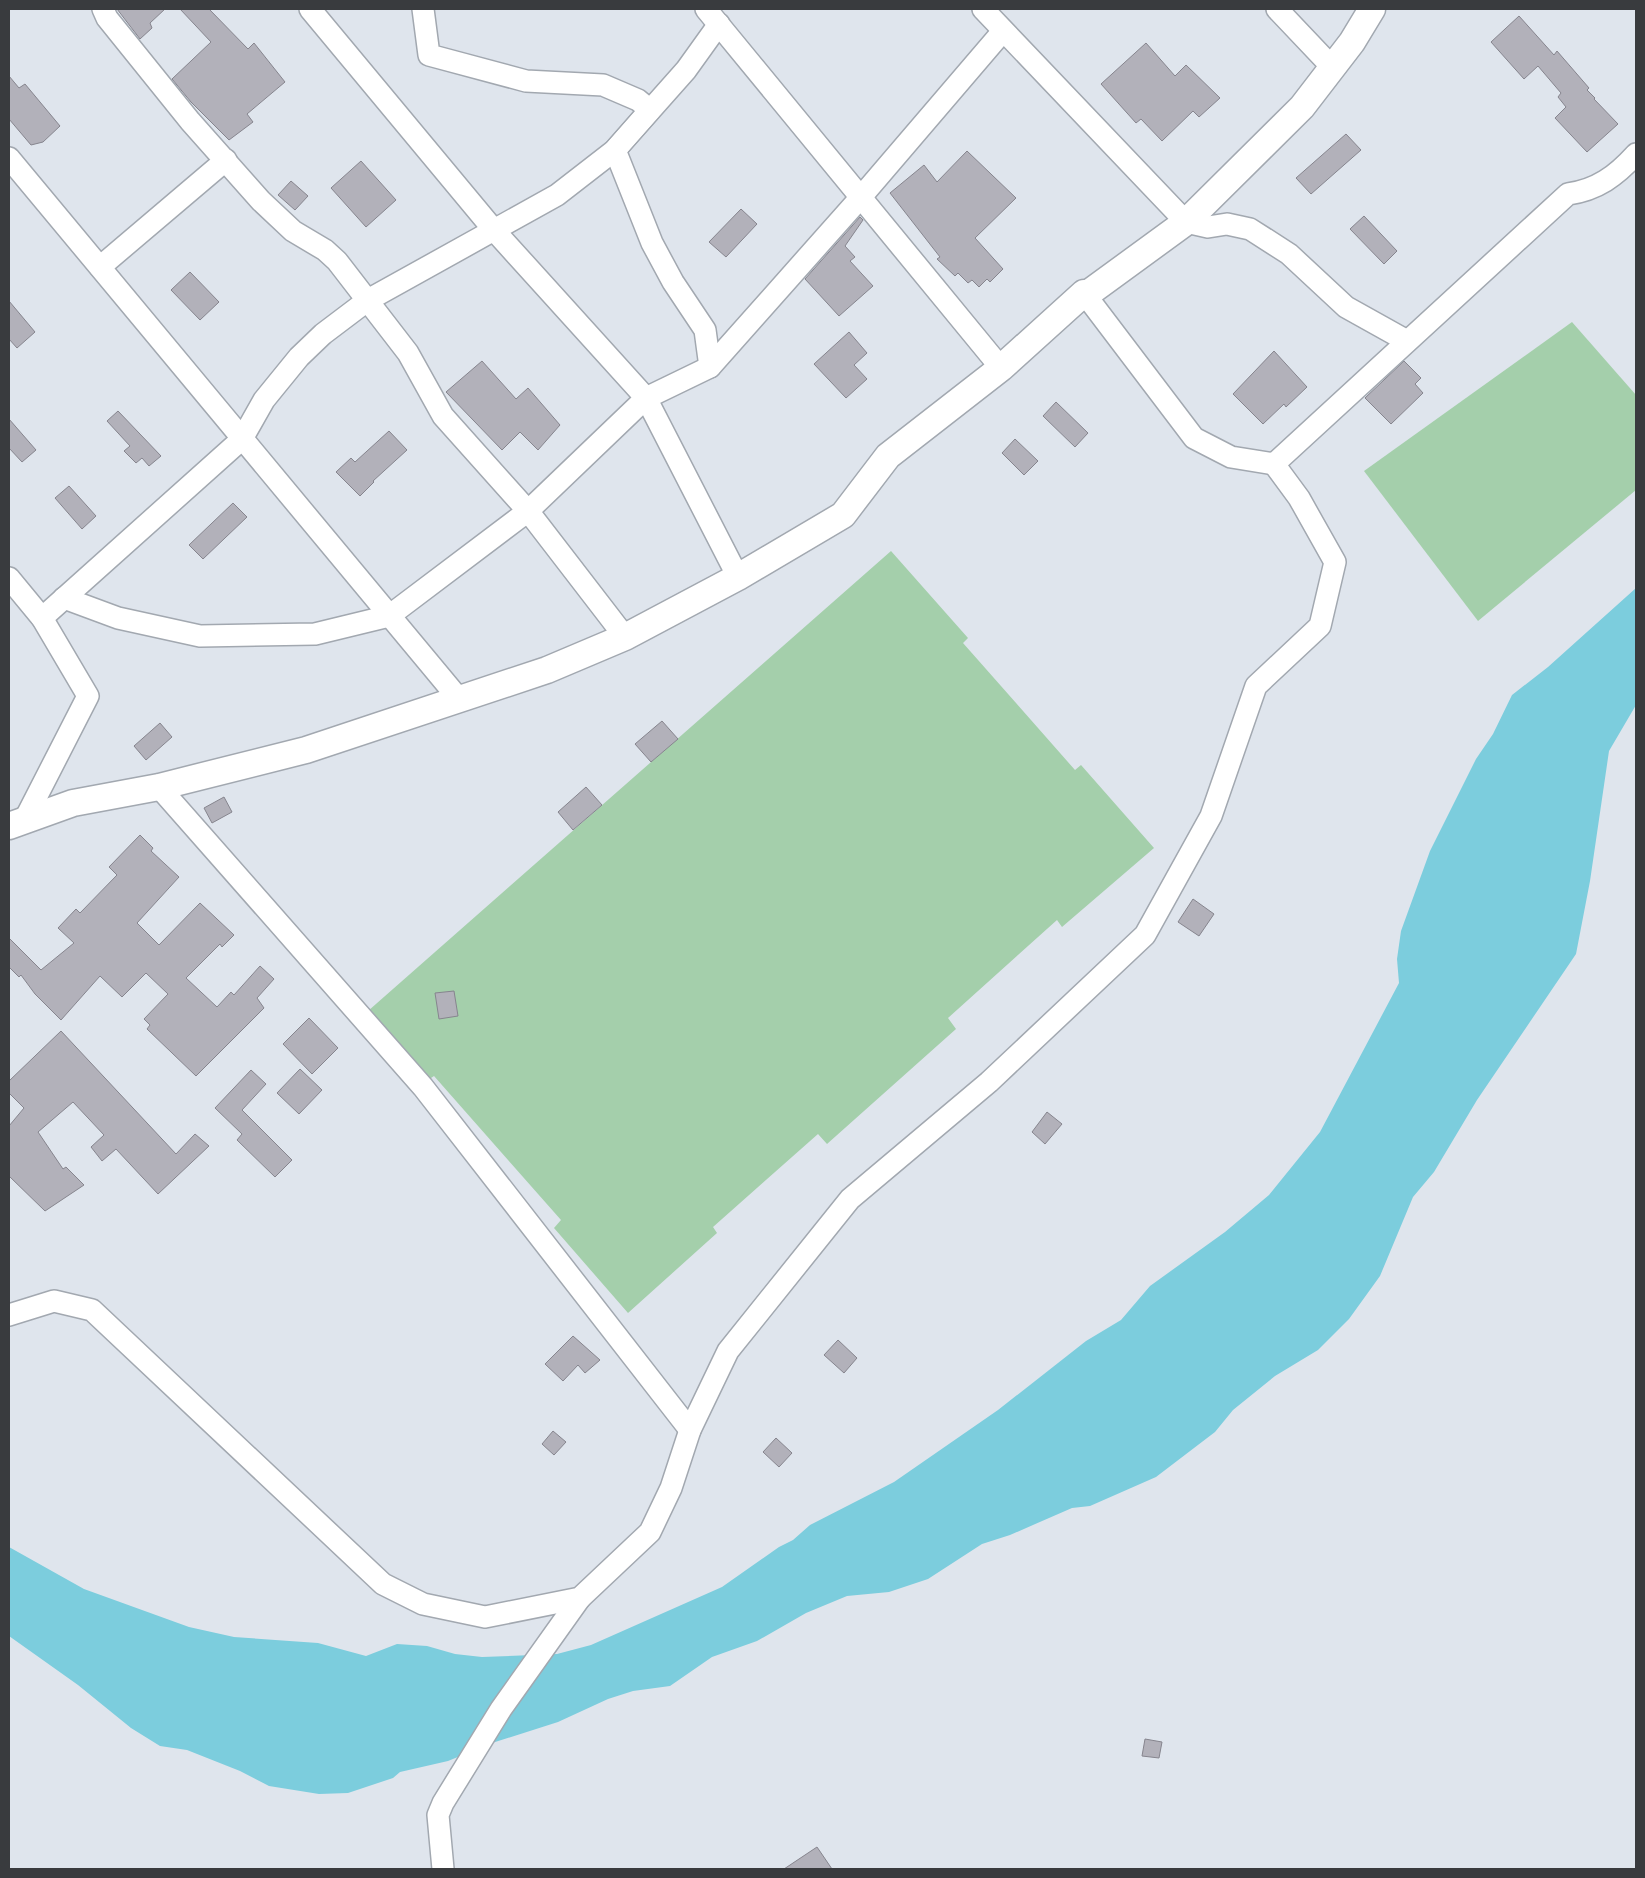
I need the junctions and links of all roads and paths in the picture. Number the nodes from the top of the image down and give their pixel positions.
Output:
1 (103, 9) edge
2 (310, 9) edge
3 (423, 9) edge
4 (983, 9) edge
5 (1277, 9) edge
6 (1372, 9) edge
7 (712, 16) edge
8 (1002, 31) junction
9 (1332, 67) junction
10 (615, 150) junction
11 (1636, 154) edge
12 (9, 158) edge
13 (226, 160) junction
14 (861, 197) junction
15 (1186, 222) junction
16 (493, 229) junction
17 (100, 267) junction
18 (1084, 293) junction
19 (368, 300) junction
20 (1407, 341) junction
21 (710, 368) junction
22 (1001, 368) junction
23 (646, 398) junction
24 (242, 439) junction
25 (1274, 464) junction
26 (528, 511) junction
27 (738, 577) junction
28 (9, 578) edge
29 (64, 598) junction
30 (389, 616) junction
31 (42, 618) junction
32 (625, 637) junction
33 (459, 699) junction
34 (159, 787) junction
35 (17, 822) edge
36 (9, 1315) edge
37 (690, 1430) junction
38 (580, 1598) junction
39 (443, 1869) edge

1 - 13 street
2 - 16 street
3 - 10 street
4 - 8 street
5 - 9 street
6 - 9 street
7 - 10 street
7 - 14 street
8 - 14 street
8 - 15 street
9 - 15 street
10 - 16 street
10 - 21 street
11 - 20 street
12 - 17 street
13 - 17 street
13 - 19 street
14 - 21 street
14 - 22 street
15 - 18 street
15 - 20 street
16 - 19 street
16 - 23 street
17 - 24 street
18 - 22 street
18 - 25 street
19 - 24 street
19 - 26 street
20 - 25 street
21 - 23 street
22 - 27 street
23 - 26 street
23 - 27 street
24 - 29 street
24 - 30 street
25 - 37 street
26 - 30 street
26 - 32 street
27 - 32 street
28 - 31 street
29 - 30 street
29 - 31 street
30 - 33 street
31 - 35 street
32 - 33 street
33 - 34 street
34 - 35 street
34 - 37 street
36 - 38 street
37 - 38 street
38 - 39 street

